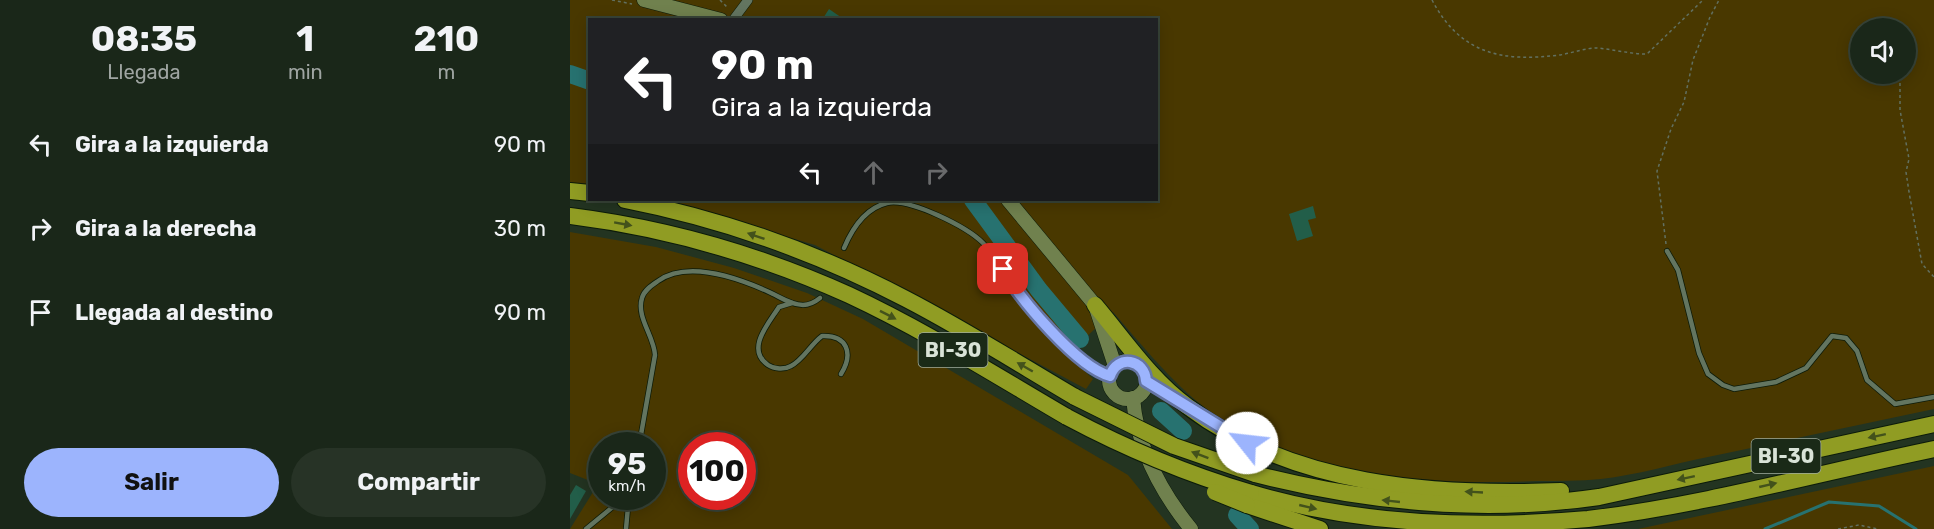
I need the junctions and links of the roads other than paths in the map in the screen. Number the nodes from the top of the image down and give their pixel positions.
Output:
1 (644, 0) edge
2 (748, 0) edge
3 (734, 17) edge
4 (713, 18) edge
5 (570, 191) edge
6 (588, 193) edge
7 (629, 201) edge
8 (888, 201) edge
9 (1009, 201) edge
10 (570, 216) edge
11 (844, 248) dead end
12 (1666, 251) road end
13 (820, 298) dead end
14 (792, 303) junction
15 (1095, 304) junction
16 (1111, 323) junction
17 (1131, 361) junction
18 (1109, 372) junction
19 (841, 374) dead end
20 (1146, 381) junction
21 (1934, 397) edge
22 (1133, 398) junction
23 (1177, 398) junction
24 (1934, 424) edge
25 (641, 432) edge
26 (1934, 449) edge
27 (1637, 489) junction
28 (1249, 499) junction
29 (1690, 502) junction
30 (610, 510) edge
31 (627, 510) edge
32 (586, 529) edge
33 (626, 529) edge
34 (1191, 529) edge
35 (1320, 529) edge
36 (1596, 529) edge

1 - 4 main road
2 - 3 street
5 - 6 highway
27 -> 7 highway, BI-30, bridge
8 - 11 lane
8 - 18 lane
9 - 15 main road
10 -> 28 highway, BI-30, bridge
12 - 21 lane
13 - 14 lane
14 - 19 lane
14 - 25 lane
15 - 16 highway
15 - 18 main road
16 - 17 main road
16 - 23 highway
17 - 18 main road
17 - 20 main road
18 - 22 main road
20 - 22 main road
20 - 23 highway
22 - 34 main road
27 -> 23 highway
24 -> 27 highway, BI-30
29 -> 26 highway, BI-30
28 -> 29 highway, BI-30
28 - 35 highway
29 - 36 highway
30 - 32 lane
31 - 33 lane

